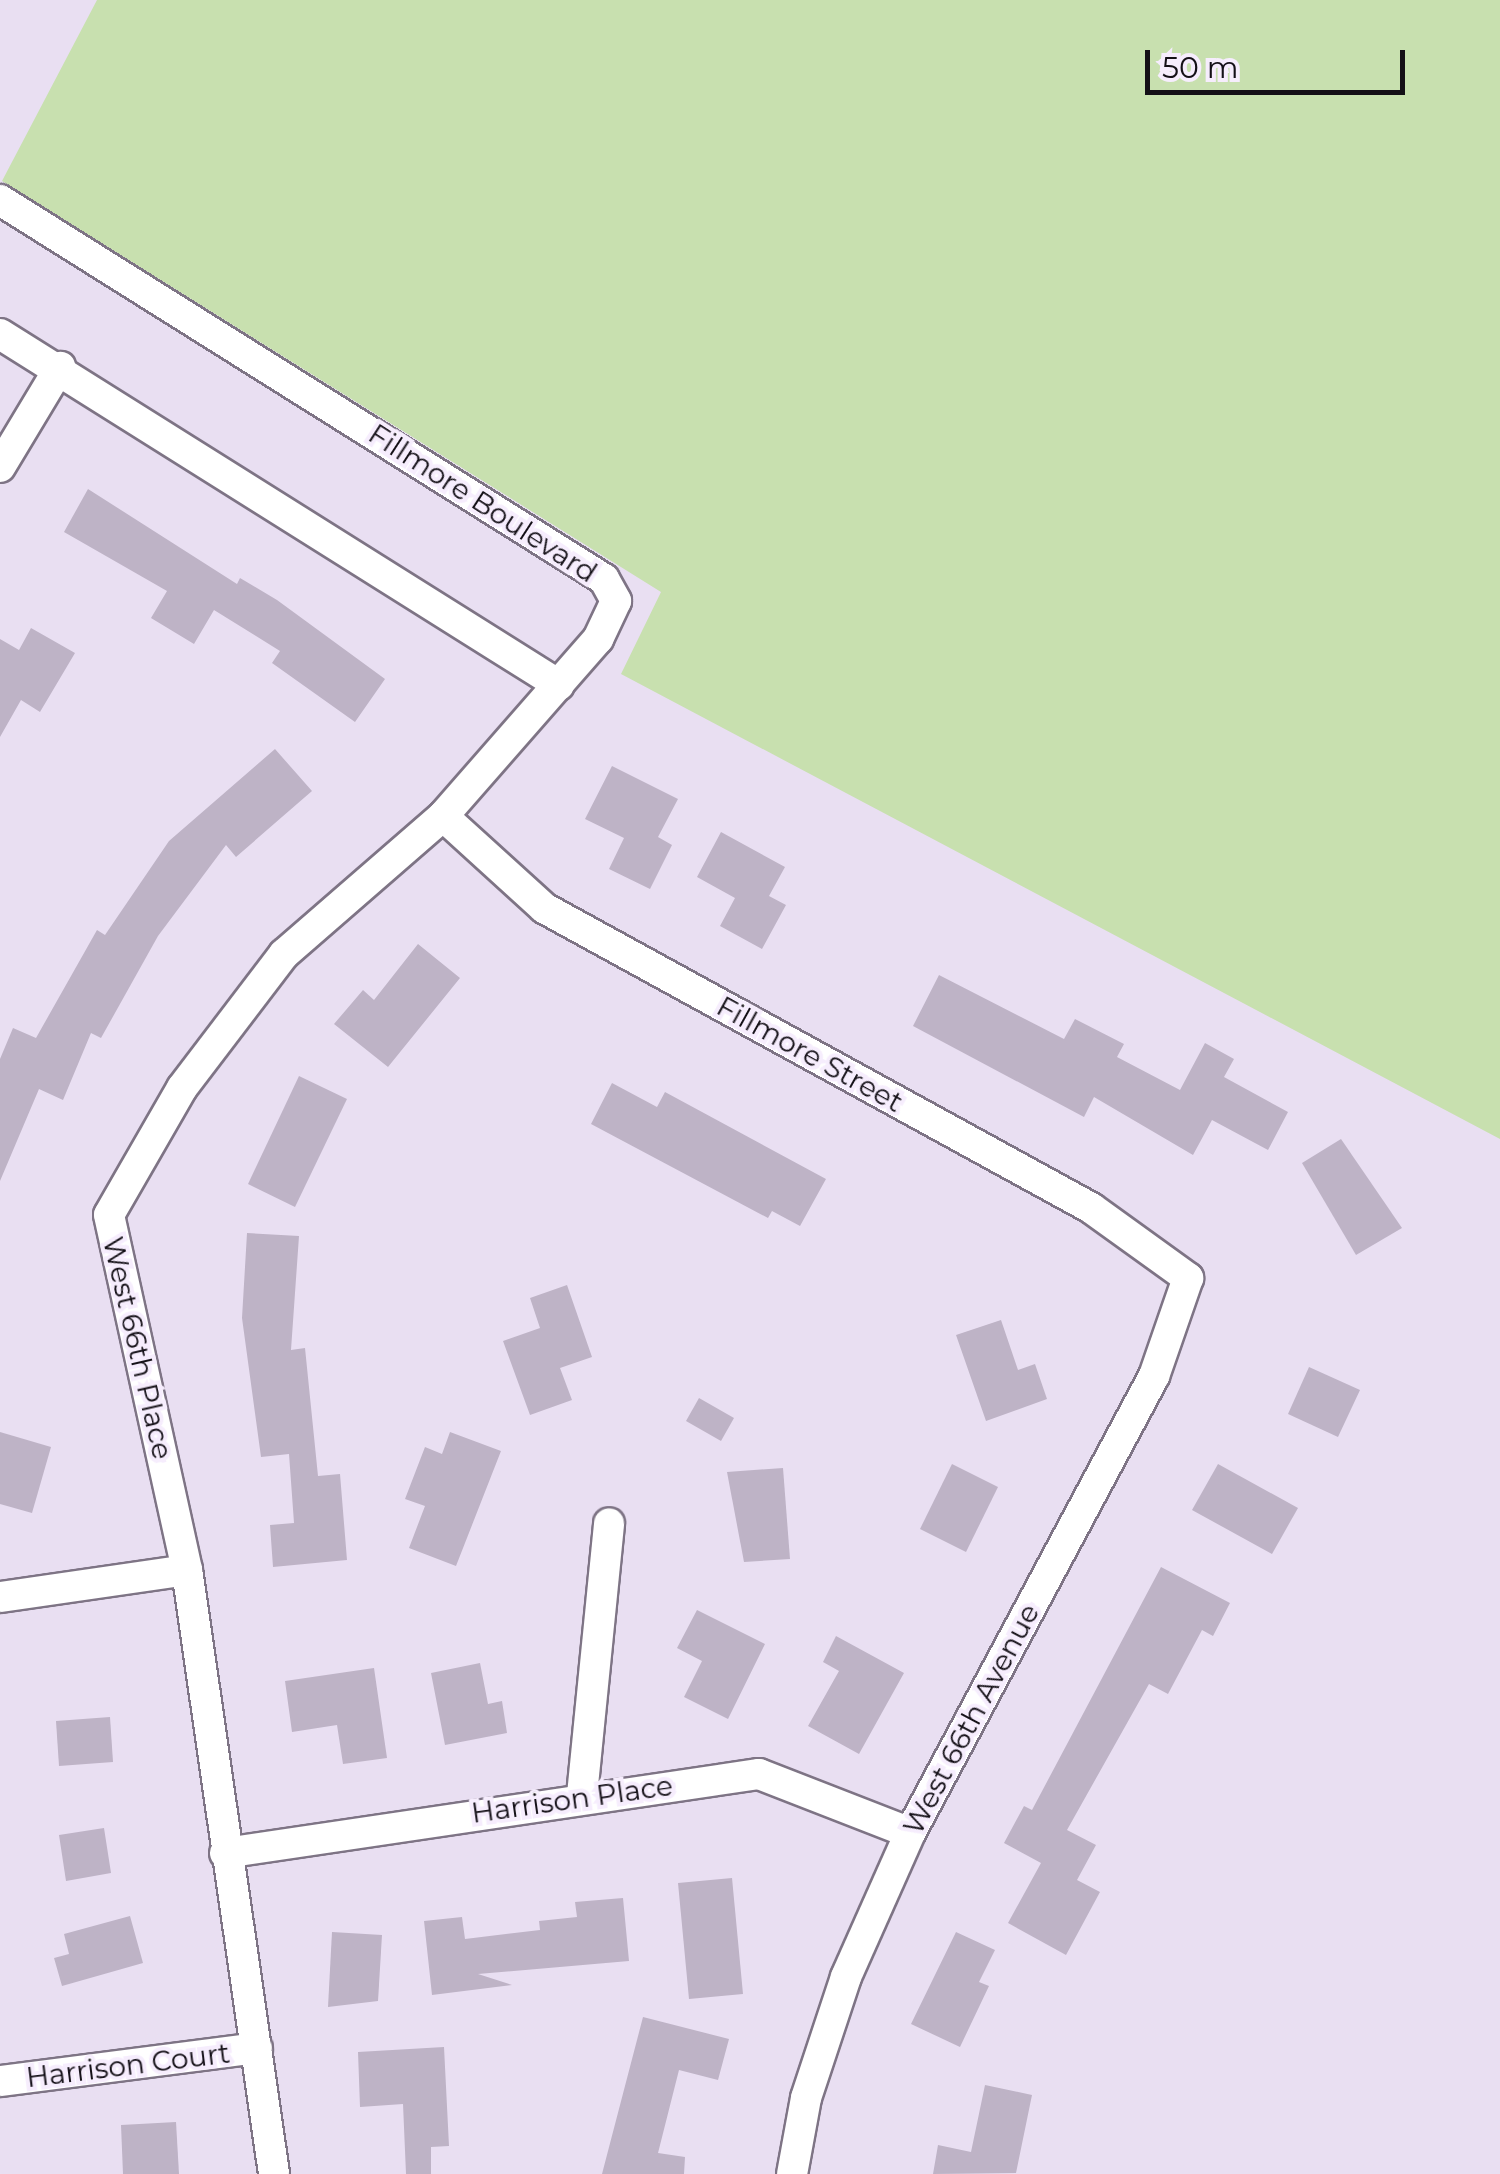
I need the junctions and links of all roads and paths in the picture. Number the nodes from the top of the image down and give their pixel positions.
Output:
1 (0, 200) edge
2 (0, 334) edge
3 (60, 366) junction
4 (0, 467) edge
5 (559, 685) junction
6 (443, 816) junction
7 (1188, 1278) joint
8 (609, 1523) dead end
9 (187, 1570) junction
10 (0, 1598) edge
11 (582, 1796) junction
12 (910, 1834) junction
13 (225, 1853) junction
14 (257, 2048) junction
15 (0, 2081) edge
16 (274, 2174) edge
17 (792, 2174) edge

1 - 5 street, Fillmore Boulevard
2 - 3 street
3 - 4 street
3 - 5 street
5 - 6 street, West 66th Place
6 - 7 street, Fillmore Street
6 - 9 street, West 66th Place
7 - 12 street, West 66th Avenue
8 - 11 street
9 - 10 street
9 - 13 street, West 66th Place
11 - 12 street, Harrison Place
11 - 13 street, Harrison Place
12 - 17 street, West 66th Avenue
13 - 14 street, West 66th Place
14 - 15 street, Harrison Court
14 - 16 street, West 66th Place

